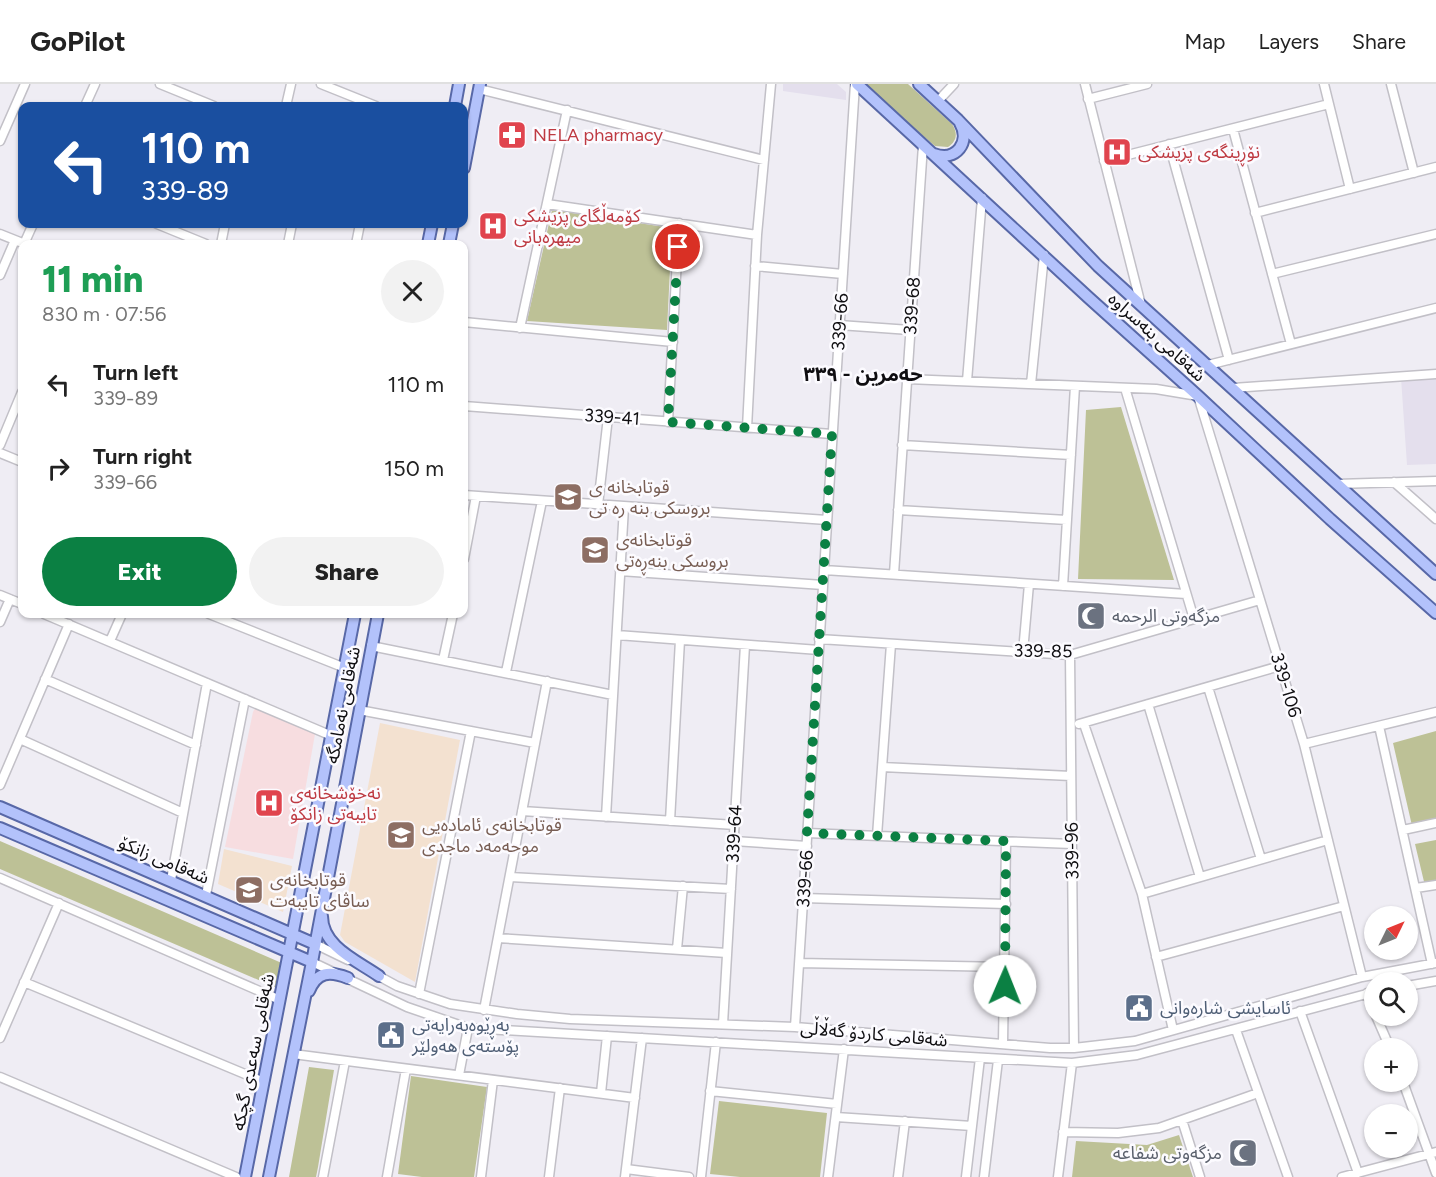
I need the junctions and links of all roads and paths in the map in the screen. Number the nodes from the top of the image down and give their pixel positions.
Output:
1 (25, 84) edge
2 (95, 84) edge
3 (160, 84) edge
4 (291, 84) edge
5 (321, 84) edge
6 (459, 84) edge
7 (771, 84) edge
8 (856, 84) edge
9 (919, 84) edge
10 (954, 84) edge
11 (1085, 84) edge
12 (1147, 84) edge
13 (1324, 84) edge
14 (1391, 84) edge
15 (479, 86) edge
16 (1088, 99) junction
17 (938, 101) junction
18 (87, 102) edge
19 (204, 102) edge
20 (287, 102) edge
21 (366, 102) edge
22 (456, 102) edge
23 (1329, 104) junction
24 (567, 110) junction
25 (958, 119) junction
26 (1233, 129) junction
27 (0, 141) edge
28 (1169, 144) junction
29 (923, 145) junction
30 (468, 146) edge
31 (931, 153) junction
32 (764, 160) junction
33 (1104, 161) junction
34 (1436, 168) edge
35 (1414, 173) junction
36 (1350, 189) junction
37 (982, 198) junction
38 (547, 204) junction
39 (1256, 213) junction
40 (679, 224) junction
41 (168, 228) edge
42 (0, 234) edge
43 (1436, 234) edge
44 (757, 236) junction
45 (15, 240) junction
46 (196, 240) edge
47 (18, 241) edge
48 (1044, 255) junction
49 (756, 266) junction
50 (843, 274) junction
51 (1272, 274) junction
52 (0, 275) edge
53 (1141, 305) junction
54 (1436, 308) edge
55 (468, 322) edge
56 (839, 325) junction
57 (520, 328) junction
58 (910, 330) junction
59 (673, 342) junction
60 (1291, 344) junction
61 (1229, 360) junction
62 (1208, 365) junction
63 (1436, 374) edge
64 (907, 379) junction
65 (967, 381) junction
66 (1031, 384) junction
67 (1075, 386) junction
68 (1125, 388) junction
69 (1233, 388) junction
70 (1198, 396) junction
71 (18, 402) edge
72 (468, 406) edge
73 (608, 417) junction
74 (668, 422) junction
75 (747, 428) junction
76 (832, 434) junction
77 (0, 445) edge
78 (902, 445) junction
79 (0, 453) edge
80 (1071, 455) junction
81 (18, 460) edge
82 (1436, 481) edge
83 (1394, 482) junction
84 (1338, 484) junction
85 (468, 495) edge
86 (476, 496) junction
87 (542, 501) junction
88 (598, 505) junction
89 (624, 507) junction
90 (898, 510) junction
91 (1436, 519) edge
92 (827, 520) junction
93 (1067, 520) junction
94 (468, 538) edge
95 (824, 570) junction
96 (620, 571) junction
97 (1435, 571) edge
98 (894, 574) junction
99 (1029, 584) junction
100 (823, 585) junction
101 (1063, 586) junction
102 (1186, 594) junction
103 (0, 595) edge
104 (10, 599) junction
105 (1260, 600) junction
106 (18, 602) edge
107 (1436, 613) edge
108 (54, 618) edge
109 (120, 618) edge
110 (219, 618) edge
111 (355, 618) edge
112 (377, 618) edge
113 (452, 618) edge
114 (1194, 619) junction
115 (0, 622) edge
116 (69, 624) junction
117 (617, 635) junction
118 (819, 639) junction
119 (680, 640) junction
120 (110, 641) junction
121 (891, 644) junction
122 (745, 645) junction
123 (371, 646) junction
124 (819, 650) junction
125 (1023, 652) junction
126 (1070, 655) junction
127 (443, 660) junction
128 (1280, 666) junction
129 (345, 668) junction
130 (506, 672) junction
131 (45, 679) junction
132 (547, 681) junction
133 (207, 683) junction
134 (1208, 687) junction
135 (613, 695) junction
136 (245, 699) junction
137 (1148, 704) junction
138 (359, 710) junction
139 (1436, 712) edge
140 (1071, 724) junction
141 (1084, 724) junction
142 (1379, 726) junction
143 (471, 731) junction
144 (332, 736) junction
145 (20, 738) junction
146 (536, 743) junction
147 (1304, 744) junction
148 (196, 745) junction
149 (882, 767) junction
150 (1071, 776) junction
151 (0, 785) edge
152 (0, 807) edge
153 (522, 811) junction
154 (183, 813) junction
155 (606, 817) junction
156 (670, 821) junction
157 (1436, 823) edge
158 (735, 825) junction
159 (0, 828) edge
160 (1403, 830) junction
161 (807, 833) junction
162 (312, 836) junction
163 (877, 836) junction
164 (1328, 840) junction
165 (734, 841) junction
166 (1006, 841) junction
167 (1072, 844) junction
168 (807, 846) junction
169 (1261, 859) junction
170 (510, 877) junction
171 (1200, 877) junction
172 (0, 878) edge
173 (171, 880) junction
174 (1436, 885) edge
175 (683, 886) junction
176 (1416, 888) junction
177 (731, 889) junction
178 (1142, 894) junction
179 (206, 895) junction
180 (324, 896) junction
181 (803, 898) junction
182 (58, 903) junction
183 (1006, 904) junction
184 (1344, 906) junction
185 (257, 918) junction
186 (231, 926) junction
187 (293, 934) junction
188 (498, 938) junction
189 (315, 944) junction
190 (677, 950) junction
191 (290, 952) junction
192 (727, 953) junction
193 (1156, 957) junction
194 (312, 962) junction
195 (799, 963) junction
196 (1434, 964) edge
197 (1005, 967) junction
198 (379, 976) junction
199 (1362, 977) junction
200 (348, 978) junction
201 (1436, 981) edge
202 (24, 982) junction
203 (1418, 984) edge
204 (419, 994) junction
205 (1364, 994) edge
206 (281, 995) junction
207 (484, 1010) junction
208 (302, 1011) junction
209 (1300, 1011) junction
210 (723, 1024) junction
211 (795, 1027) junction
212 (468, 1028) junction
213 (1173, 1030) junction
214 (1236, 1030) junction
215 (607, 1036) junction
216 (891, 1036) junction
217 (0, 1038) edge
218 (642, 1038) junction
219 (716, 1042) junction
220 (1003, 1044) junction
221 (1074, 1048) junction
222 (844, 1049) junction
223 (891, 1051) junction
224 (293, 1054) junction
225 (980, 1058) junction
226 (998, 1060) junction
227 (345, 1061) junction
228 (1072, 1063) junction
229 (406, 1069) junction
230 (459, 1075) junction
231 (0, 1077) edge
232 (494, 1080) junction
233 (264, 1082) junction
234 (560, 1088) junction
235 (710, 1091) junction
236 (1406, 1092) edge
237 (601, 1093) junction
238 (1258, 1093) junction
239 (635, 1098) junction
240 (837, 1104) junction
241 (836, 1117) junction
242 (1182, 1120) junction
243 (905, 1121) junction
244 (972, 1126) junction
245 (1063, 1132) junction
246 (1433, 1153) edge
247 (626, 1173) edge
248 (1358, 1173) junction
249 (1436, 1173) edge
250 (236, 1177) edge
251 (245, 1177) edge
252 (269, 1177) edge
253 (323, 1177) edge
254 (387, 1177) edge
255 (480, 1177) edge
256 (549, 1177) edge
257 (689, 1177) edge
258 (701, 1177) edge
259 (828, 1177) edge
260 (898, 1177) edge
261 (966, 1177) edge
262 (984, 1177) edge
263 (1058, 1177) edge
264 (1200, 1177) edge
265 (1288, 1177) edge
266 (1342, 1177) edge

1 - 27 street
2 - 18 street
3 - 19 street
4 - 20 street
5 - 21 street
6 - 22 main road
7 - 32 street
8 - 29 main road, شەقامی بنەسراوە
8 - 50 street, 339-66
9 - 17 main road, شەقامی بنەسراوە
10 - 17 street
11 - 16 street
12 - 16 street
13 - 23 street
14 - 35 street
15 - 24 street
15 - 30 main road
16 - 33 street
17 - 25 main road, شەقامی بنەسراوە
23 - 26 street
23 - 36 street
24 - 32 street
24 - 38 street
25 - 31 main road
25 - 53 main road, شەقامی بنەسراوە
26 - 28 street
26 - 39 street
28 - 33 street
28 - 61 street
29 - 31 main road, شەقامی بنەسراوە
29 - 58 street, 339-68
31 - 37 main road, شەقامی بنەسراوە
32 - 44 street
33 - 53 street
34 - 35 street
35 - 36 street
36 - 39 street
37 - 48 main road, شەقامی بنەسراوە
37 - 65 street
38 - 40 street
38 - 57 street
39 - 51 street
40 - 44 street
40 - 59 street
41 - 46 street
42 - 45 street
43 - 51 street
44 - 49 street
45 - 47 street
45 - 52 street
48 - 66 street
48 - 70 main road, شەقامی بنەسراوە
49 - 50 street
49 - 75 street
50 - 56 street, 339-66
51 - 60 street
53 - 62 main road, شەقامی بنەسراوە
54 - 60 street
55 - 57 street
56 - 58 street
56 - 76 street, 339-66
57 - 59 street
58 - 64 street, 339-68
59 - 74 street
60 - 61 street
61 - 62 street
62 - 69 main road, شەقامی بنەسراوە
63 - 69 street
64 - 65 street
64 - 78 street, 339-68
65 - 66 street
66 - 67 street
67 - 68 street
67 - 80 street
68 - 70 street
68 - 102 street
69 - 84 main road, شەقامی بنەسراوە
70 - 105 street, 339-106
70 - 107 main road, شەقامی بنەسراوە
71 - 77 street
72 - 73 street, 339-41
73 - 74 street, 339-41
73 - 88 street
74 - 75 street, 339-41
75 - 76 street, 339-41
76 - 92 street, 339-66
78 - 80 street
78 - 90 street, 339-68
79 - 81 street
80 - 93 street
82 - 83 street
83 - 84 street
83 - 91 street
84 - 97 main road, شەقامی بنەسراوە
85 - 86 street
86 - 87 street
86 - 94 street
87 - 88 street
87 - 130 street
88 - 89 street
89 - 92 street
89 - 96 street
90 - 93 street
90 - 98 street, 339-68
92 - 95 street, 339-66
93 - 101 street
95 - 98 street
95 - 100 street, 339-66
96 - 100 street
96 - 117 street
98 - 99 street
99 - 101 street
99 - 125 street
100 - 118 street, 339-66
101 - 102 street
102 - 114 street
103 - 104 street
104 - 106 street
104 - 115 street
105 - 114 street, 339-85
105 - 128 street, 339-106
108 - 116 street
109 - 120 street
110 - 129 street
111 - 129 main road, شەقامی نەمامگە
112 - 123 main road, شەقامی نەمامگە
113 - 127 street
114 - 126 street, 339-85
116 - 120 street
116 - 131 street
117 - 119 street
117 - 135 street
118 - 121 street, 339-85
118 - 124 street, 339-66
119 - 122 street
119 - 156 street
120 - 133 street
121 - 125 street, 339-85
121 - 149 street
122 - 124 street
122 - 158 street, 339-64
123 - 127 street
123 - 138 main road, شەقامی نەمامگە
124 - 161 street, 339-66
125 - 126 street, 339-85
126 - 140 street, 339-96
127 - 130 street
128 - 134 street
128 - 147 street, 339-106
129 - 144 main road, شەقامی نەمامگە
130 - 132 street
131 - 145 street
131 - 148 street
132 - 135 street
132 - 146 street
133 - 136 street
133 - 148 street
134 - 137 street
134 - 169 street
135 - 155 street
136 - 144 street
136 - 179 street
137 - 141 street
137 - 171 street
138 - 143 street
138 - 180 main road, شەقامی نەمامگە
139 - 142 street
140 - 141 street
140 - 150 street, 339-96
141 - 178 street
142 - 147 street
142 - 160 street
143 - 146 street
143 - 204 street
144 - 162 main road, شەقامی نەمامگە
145 - 151 street
145 - 154 street
146 - 153 street
147 - 164 street, 339-106
148 - 154 street
149 - 150 street
149 - 163 street
150 - 167 street, 339-96
152 - 173 main road, شەقامی زانکۆ
153 - 155 street
153 - 170 street
154 - 173 street
155 - 156 street
156 - 158 street
157 - 160 street
158 - 165 street, 339-64
159 - 186 main road, شەقامی زانکۆ
160 - 176 street
161 - 163 street
161 - 168 street, 339-66
162 - 185 main road
162 - 187 main road, شەقامی نەمامگە
163 - 166 street
164 - 169 street
164 - 184 street, 339-106
165 - 168 street
165 - 177 street, 339-64
166 - 167 street
166 - 183 street
167 - 221 street, 339-96
168 - 181 street, 339-66
169 - 171 street
170 - 175 street
170 - 188 street
171 - 178 street
172 - 182 street
173 - 179 main road, شەقامی زانکۆ
174 - 176 street
175 - 177 street
175 - 190 street
176 - 196 street
177 - 192 street, 339-64
178 - 193 street
179 - 185 main road, شەقامی زانکۆ
180 - 189 main road, شەقامی نەمامگە
180 - 198 main road
181 - 183 street
181 - 195 street, 339-66
182 - 202 street
182 - 206 street
183 - 197 street
184 - 193 street
184 - 199 street, 339-106
185 - 187 main road, شەقامی زانکۆ
186 - 191 main road, شەقامی زانکۆ
186 - 206 main road
187 - 189 main road, شەقامی زانکۆ
187 - 191 main road, شەقامی سەعدی گچکە
188 - 190 street
188 - 207 street
189 - 194 main road
189 - 198 street, شەقامی کاردۆ گەڵاڵی
190 - 192 street
191 - 194 main road, شەقامی زانکۆ
191 - 206 main road, شەقامی سەعدی گچکە
192 - 210 street, 339-64
193 - 213 street
194 - 200 street, شەقامی کاردۆ گەڵاڵی
194 - 208 main road
195 - 197 street
195 - 211 street, 339-66
196 - 199 street, شەقامی کاردۆ گەڵاڵی
197 - 220 street
198 - 204 street, شەقامی کاردۆ گەڵاڵی
199 - 213 street, شەقامی کاردۆ گەڵاڵی
200 - 208 main road
200 - 212 street, شەقامی کاردۆ گەڵاڵی
201 - 203 street
202 - 217 street
202 - 233 street
204 - 207 street, شەقامی کاردۆ گەڵاڵی
205 - 209 street, شەقامی کاردۆ گەڵاڵی
206 - 233 main road, شەقامی سەعدی گچکە
207 - 210 street, شەقامی کاردۆ گەڵاڵی
208 - 224 main road
209 - 214 street, شەقامی کاردۆ گەڵاڵی
209 - 248 street
210 - 211 street, شەقامی کاردۆ گەڵاڵی
211 - 216 street, شەقامی کاردۆ گەڵاڵی
212 - 215 street, شەقامی کاردۆ گەڵاڵی
212 - 230 street
213 - 221 street, شەقامی کاردۆ گەڵاڵی
214 - 228 street, شەقامی کاردۆ گەڵاڵی
214 - 238 street
215 - 218 street, شەقامی کاردۆ گەڵاڵی
215 - 237 street
216 - 220 street, شەقامی کاردۆ گەڵاڵی
216 - 223 street
218 - 219 street, شەقامی کاردۆ گەڵاڵی
218 - 239 street
219 - 222 street, شەقامی کاردۆ گەڵاڵی
219 - 235 street
220 - 221 street, شەقامی کاردۆ گەڵاڵی
222 - 223 street, شەقامی کاردۆ گەڵاڵی
222 - 240 street
223 - 225 street, شەقامی کاردۆ گەڵاڵی
224 - 227 street
224 - 252 main road
225 - 226 street, شەقامی کاردۆ گەڵاڵی
225 - 244 street
226 - 228 street, شەقامی کاردۆ گەڵاڵی
226 - 262 street
227 - 229 street
227 - 253 street
228 - 245 street
229 - 230 street
229 - 254 street
230 - 232 street
231 - 250 street
232 - 234 street
232 - 255 street
233 - 251 main road, شەقامی سەعدی گچکە
234 - 237 street
234 - 256 street
235 - 240 street
235 - 258 street
236 - 246 street
237 - 239 street
238 - 242 street
238 - 265 street
239 - 247 street
240 - 241 street
241 - 243 street
241 - 259 street
242 - 245 street
242 - 264 street
243 - 244 street
243 - 260 street
244 - 261 street
245 - 263 street
246 - 248 street
246 - 249 street
247 - 257 street
248 - 266 street

